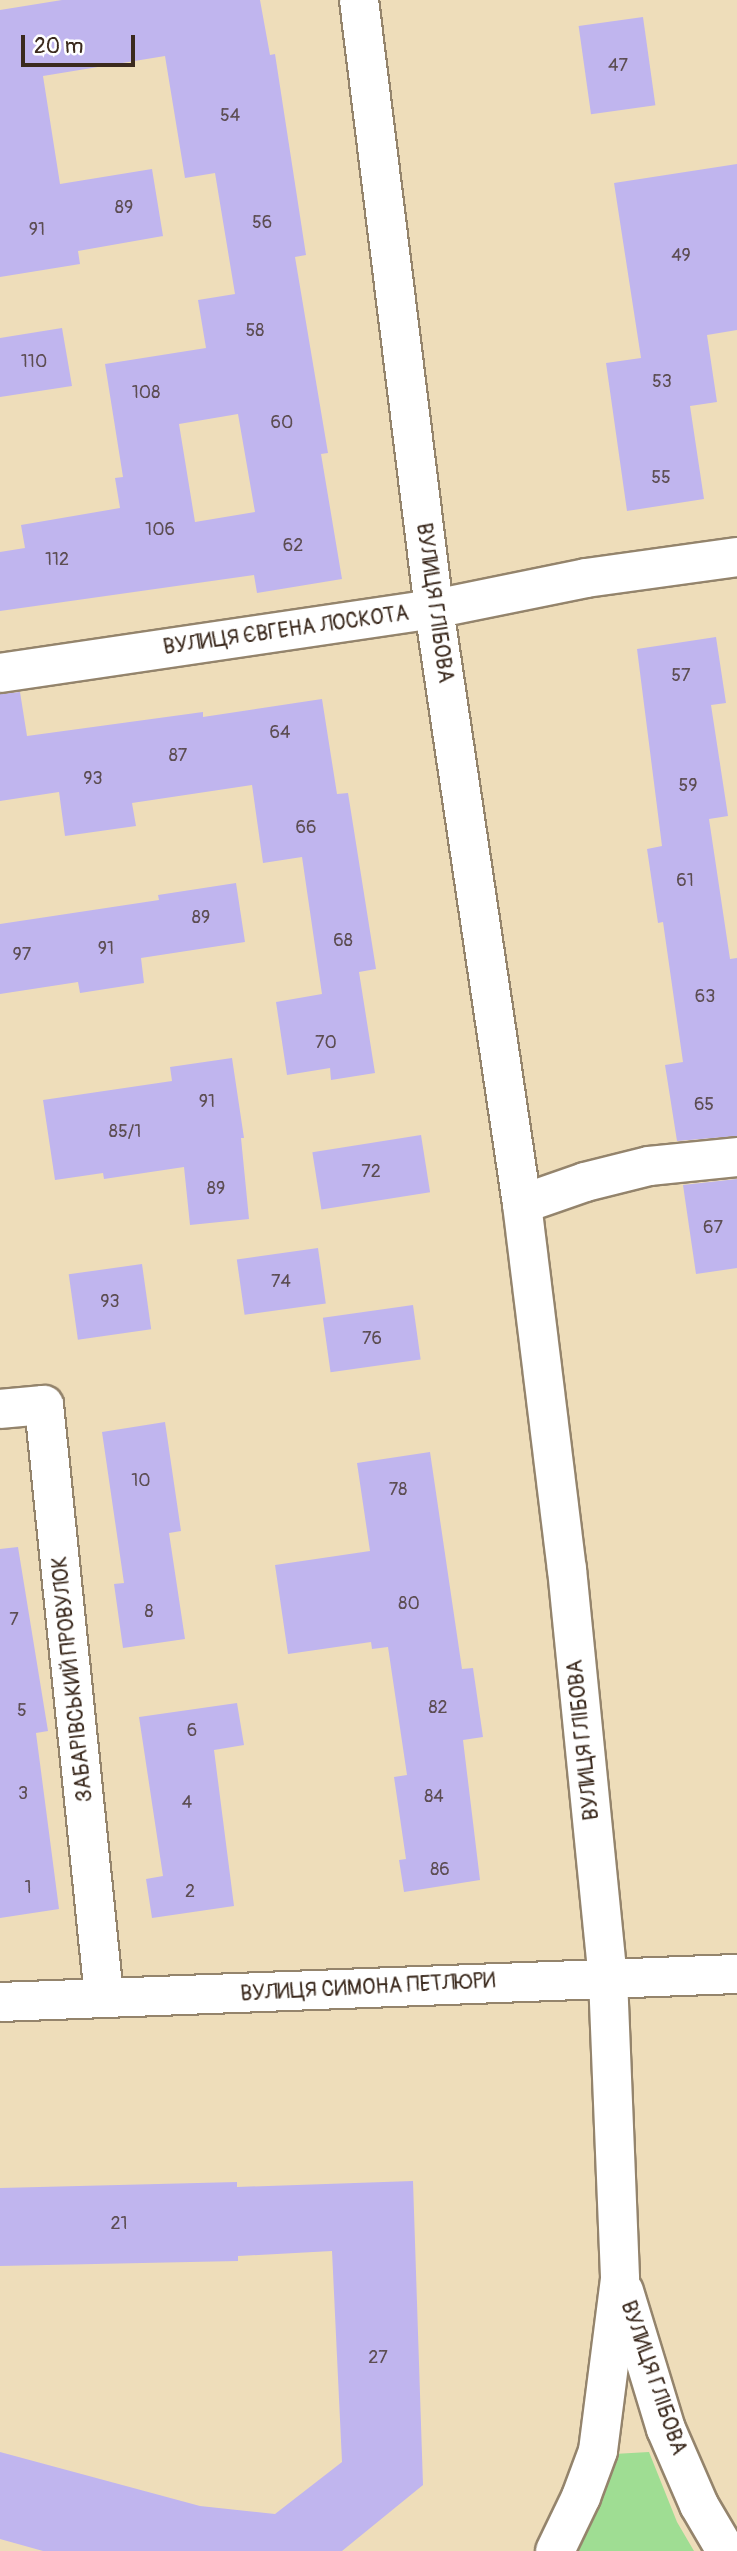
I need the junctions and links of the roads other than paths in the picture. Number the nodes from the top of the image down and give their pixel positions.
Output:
1 (359, 0) edge
2 (737, 557) edge
3 (434, 609) junction
4 (0, 673) edge
5 (737, 1157) edge
6 (522, 1204) junction
7 (0, 1409) edge
8 (737, 1974) edge
9 (608, 1978) junction
10 (104, 1997) junction
11 (0, 2002) edge
12 (620, 2279) junction
13 (555, 2551) edge
14 (726, 2551) edge

1 - 3 main road, ВУЛИЦЯ ГЛІБОВА
2 - 3 main road, ВУЛИЦЯ ЄВГЕНА ЛОСКОТА
3 - 4 main road, ВУЛИЦЯ ЄВГЕНА ЛОСКОТА
3 - 6 main road, ВУЛИЦЯ ГЛІБОВА
5 - 6 main road
6 - 9 main road, ВУЛИЦЯ ГЛІБОВА
7 - 10 main road, ЗАБАРІВСЬКИЙ ПРОВУЛОК
8 - 9 main road, ВУЛИЦЯ СИМОНА ПЕТЛЮРИ
9 - 10 main road, ВУЛИЦЯ СИМОНА ПЕТЛЮРИ
9 - 12 main road, ВУЛИЦЯ ГЛІБОВА
10 - 11 main road, ВУЛИЦЯ СИМОНА ПЕТЛЮРИ
12 - 13 main road, ВУЛИЦЯ ГЛІБОВА
12 - 14 main road, ВУЛИЦЯ ГЛІБОВА

